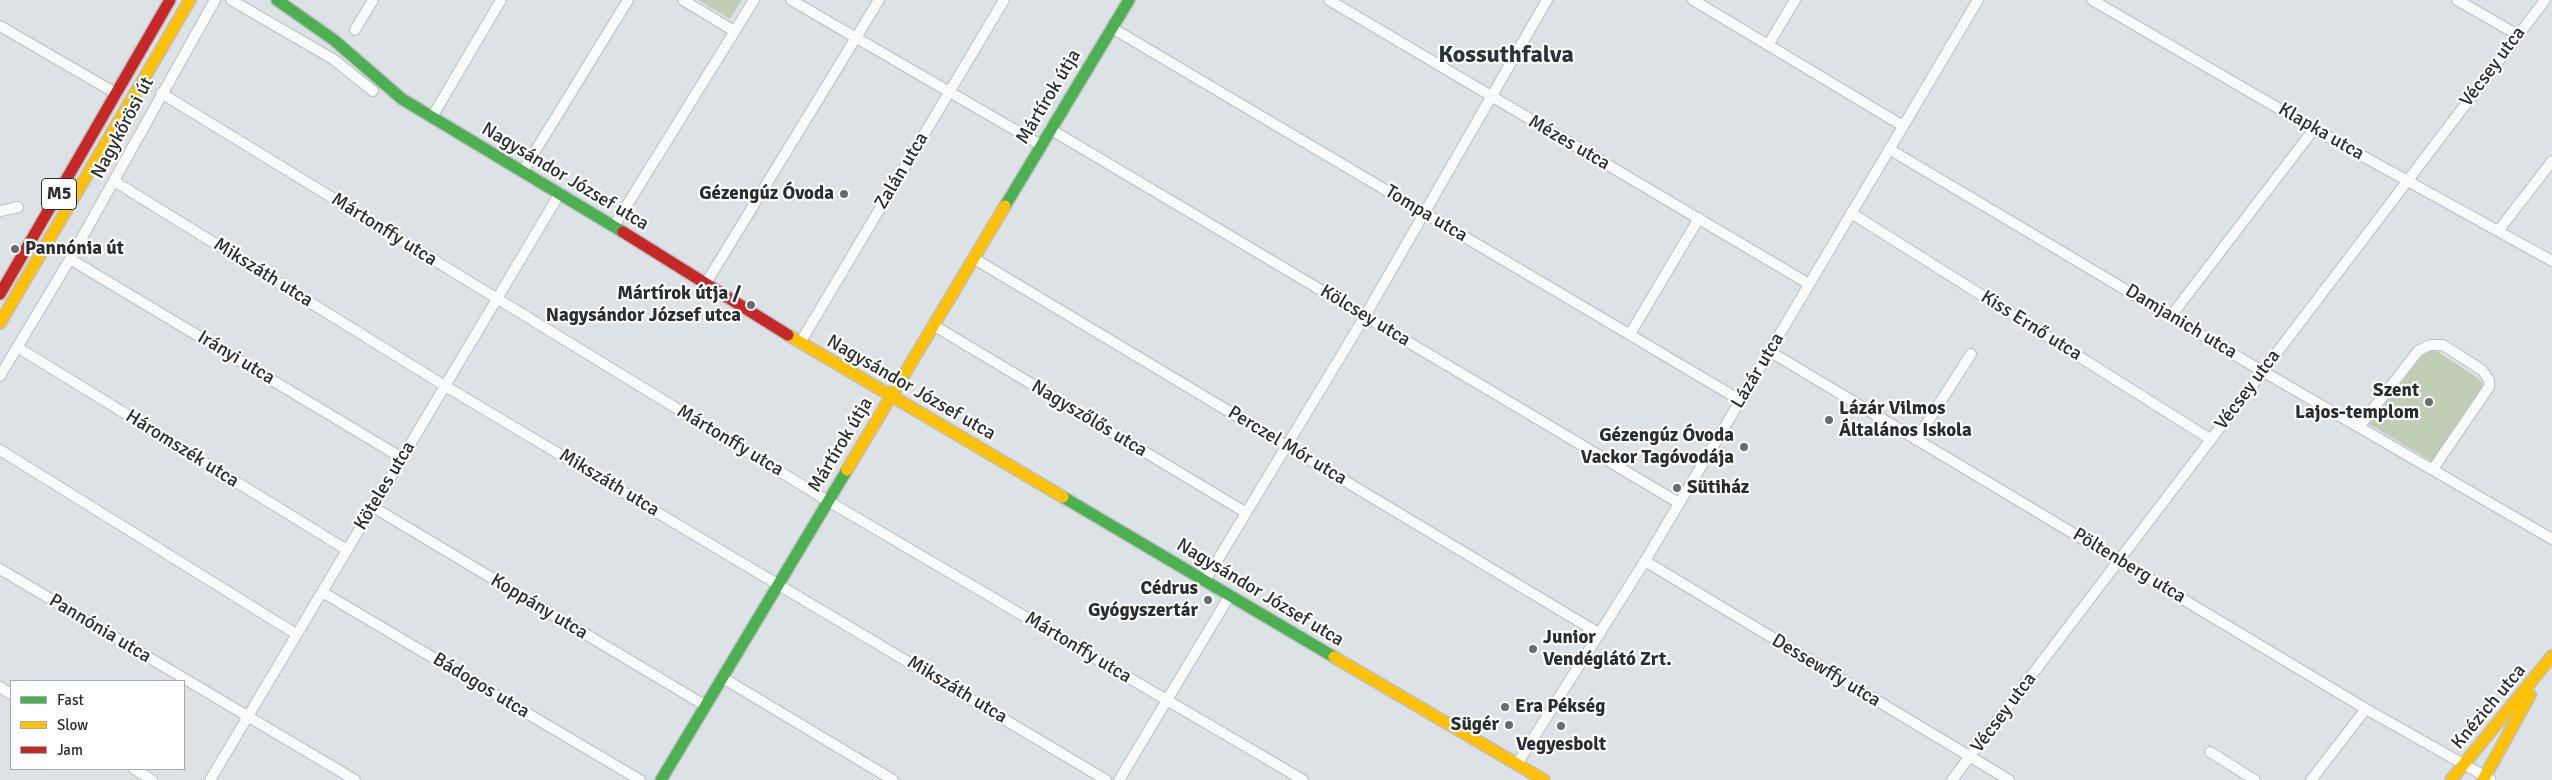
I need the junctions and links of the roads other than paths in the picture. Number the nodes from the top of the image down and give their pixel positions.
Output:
1 (170, 0) edge
2 (190, 0) edge
3 (215, 0) edge
4 (231, 0) edge
5 (277, 0) edge
6 (373, 0) edge
7 (501, 0) edge
8 (628, 0) edge
9 (683, 0) edge
10 (754, 0) edge
11 (791, 0) edge
12 (879, 0) edge
13 (1004, 0) edge
14 (1129, 0) edge
15 (1329, 0) edge
16 (1547, 0) edge
17 (1693, 0) edge
18 (1796, 0) edge
19 (1978, 0) edge
20 (2092, 0) edge
21 (2457, 0) edge
22 (2545, 0) edge
23 (0, 26) edge
24 (1112, 28) junction
25 (355, 30) dead end
26 (734, 32) junction
27 (2518, 35) junction
28 (857, 38) junction
29 (1768, 45) junction
30 (373, 91) dead end
31 (949, 92) junction
32 (161, 93) junction
33 (117, 94) junction
34 (1490, 97) junction
35 (432, 117) junction
36 (1903, 126) junction
37 (1050, 129) junction
38 (2314, 129) junction
39 (1041, 145) junction
40 (1889, 149) junction
41 (2552, 161) edge
42 (523, 171) junction
43 (114, 181) junction
44 (2408, 181) junction
45 (560, 193) junction
46 (18, 207) dead end
47 (0, 211) edge
48 (1423, 213) junction
49 (1851, 213) junction
50 (1698, 218) junction
51 (614, 226) junction
52 (2499, 230) junction
53 (973, 258) junction
54 (70, 259) junction
55 (2552, 261) edge
56 (706, 283) junction
57 (1809, 284) junction
58 (0, 294) edge
59 (496, 299) junction
60 (1364, 316) junction
61 (2171, 316) junction
62 (0, 323) edge
63 (933, 325) junction
64 (1630, 334) junction
65 (800, 343) junction
66 (17, 347) junction
67 (1769, 351) junction
68 (1971, 354) dead end
69 (2263, 371) junction
70 (0, 376) edge
71 (446, 386) junction
72 (891, 396) junction
73 (1740, 400) junction
74 (2359, 427) junction
75 (2210, 439) junction
76 (1916, 440) junction
77 (1286, 446) junction
78 (0, 450) edge
79 (402, 458) junction
80 (2432, 469) junction
81 (828, 501) junction
82 (1679, 503) junction
83 (373, 507) junction
84 (1245, 512) junction
85 (2552, 539) edge
86 (347, 550) junction
87 (2120, 560) junction
88 (1644, 561) junction
89 (0, 570) edge
90 (1205, 581) junction
91 (780, 584) junction
92 (322, 592) junction
93 (1230, 595) junction
94 (296, 634) junction
95 (1600, 634) junction
96 (2549, 661) edge
97 (723, 678) junction
98 (1166, 700) junction
99 (706, 706) junction
100 (2366, 709) junction
101 (248, 717) junction
102 (2210, 752) dead end
103 (1970, 757) junction
104 (1517, 764) junction
105 (2464, 765) junction
106 (136, 770) edge
107 (2486, 779) edge
108 (152, 780) edge
109 (210, 780) edge
110 (355, 780) edge
111 (640, 780) edge
112 (661, 780) edge
113 (893, 780) edge
114 (1106, 780) edge
115 (1119, 780) edge
116 (1303, 780) edge
117 (1544, 780) edge
118 (1952, 780) edge
119 (2009, 780) edge
120 (2255, 780) edge
121 (2311, 780) edge
122 (2451, 780) edge

1 - 33 street, Nagykőrösi út / M5
2 - 62 street, Nagykőrösi út / M5
3 - 32 street, Nagykőrösi út
4 - 30 street
5 - 35 street, Nagysándor József utca
6 - 25 street
7 - 35 street
8 - 42 street
9 - 26 street
10 - 26 street
11 - 28 street
12 - 28 street
13 - 31 street, Zalán utca
14 - 24 street, Mártírok útja
15 - 34 street, Mézes utca
16 - 34 street
17 - 29 street
18 - 29 street
19 - 36 street, Lázár utca
20 - 38 street, Klapka utca
21 - 27 street
22 - 27 street, Vécsey utca
23 - 33 street
24 - 37 street, Mártírok útja
24 - 48 street, Tompa utca
26 - 51 street
27 - 44 street, Vécsey utca
28 - 31 street
28 - 56 street
29 - 36 street
31 - 39 street
31 - 65 street, Zalán utca
32 - 43 street, Nagykőrösi út
32 - 59 street, Mártonffy utca
33 - 58 street, Nagykőrösi út / M5
34 - 48 street
34 - 50 street, Mézes utca
35 - 42 street, Nagysándor József utca
36 - 40 street, Lázár utca
37 - 39 street, Mártírok útja
37 - 60 street, Kölcsey utca
38 - 44 street, Klapka utca
38 - 61 street
39 - 53 street, Mártírok útja
40 - 49 street, Lázár utca
40 - 61 street, Damjanich utca
41 - 52 street
42 - 45 street, Nagysándor József utca
43 - 54 street, Nagykőrösi út
43 - 71 street, Mikszáth utca
44 - 52 street, Klapka utca
44 - 69 street, Vécsey utca
45 - 51 street, Nagysándor József utca
45 - 59 street, Köteles utca
46 - 47 street
48 - 60 street
48 - 64 street, Tompa utca
49 - 57 street, Lázár utca
49 - 75 street, Kiss Ernő utca
50 - 57 street, Mézes utca
50 - 64 street
51 - 56 street, Nagysándor József utca
52 - 55 street, Klapka utca
53 - 63 street, Mártírok útja
53 - 77 street, Perczel Mór utca
54 - 66 street, Nagykőrösi út
54 - 79 street, Irányi utca
56 - 65 street, Nagysándor József utca
57 - 67 street, Lázár utca
59 - 71 street, Köteles utca
59 - 81 street, Mártonffy utca
60 - 77 street
60 - 82 street, Kölcsey utca
61 - 69 street, Damjanich utca
63 - 72 street, Mártírok útja
63 - 84 street, Nagyszőlős utca
64 - 73 street, Tompa utca
65 - 72 street, Nagysándor József utca
66 - 70 street, Nagykőrösi út
66 - 86 street, Háromszék utca
67 - 73 street, Lázár utca
67 - 76 street, Pöltenberg utca
68 - 76 street
69 - 74 street, Damjanich utca
69 - 75 street, Vécsey utca
71 - 79 street, Köteles utca
71 - 91 street, Mikszáth utca
72 - 81 street, Mártírok útja
72 - 90 street, Nagysándor József utca
73 - 82 street, Lázár utca
74 - 80 street, Damjanich utca
74 - 80 street
75 - 87 street, Vécsey utca
76 - 87 street, Pöltenberg utca
77 - 84 street
77 - 95 street, Perczel Mór utca
78 - 94 street
79 - 83 street, Köteles utca
80 - 85 street, Damjanich utca
81 - 91 street, Mártírok útja
81 - 98 street, Mártonffy utca
82 - 88 street, Lázár utca
83 - 86 street, Köteles utca
83 - 99 street, Koppány utca
84 - 90 street
86 - 92 street, Köteles utca
87 - 100 street, Pöltenberg utca
87 - 103 street, Vécsey utca
88 - 95 street, Lázár utca
88 - 103 street, Dessewffy utca
89 - 101 street, Pannónia utca
90 - 93 street, Nagysándor József utca
91 - 97 street, Mártírok útja
91 - 114 street, Mikszáth utca
92 - 94 street, Köteles utca
92 - 111 street, Bádogos utca
93 - 98 street
93 - 104 street, Nagysándor József utca
94 - 101 street, Köteles utca
95 - 104 street, Lázár utca
96 - 105 street, Knézich utca
96 - 107 street
97 - 99 street, Mártírok útja
97 - 113 street
98 - 115 street
98 - 116 street, Mártonffy utca
99 - 112 street, Mártírok útja
100 - 105 street, Pöltenberg utca
100 - 121 street
101 - 109 street, Köteles utca
101 - 110 street, Pannónia utca
102 - 120 street
103 - 118 street, Vécsey utca
103 - 119 street, Dessewffy utca
104 - 117 street, Nagysándor József utca
105 - 107 street, Pöltenberg utca
105 - 122 street, Knézich utca
106 - 108 street

